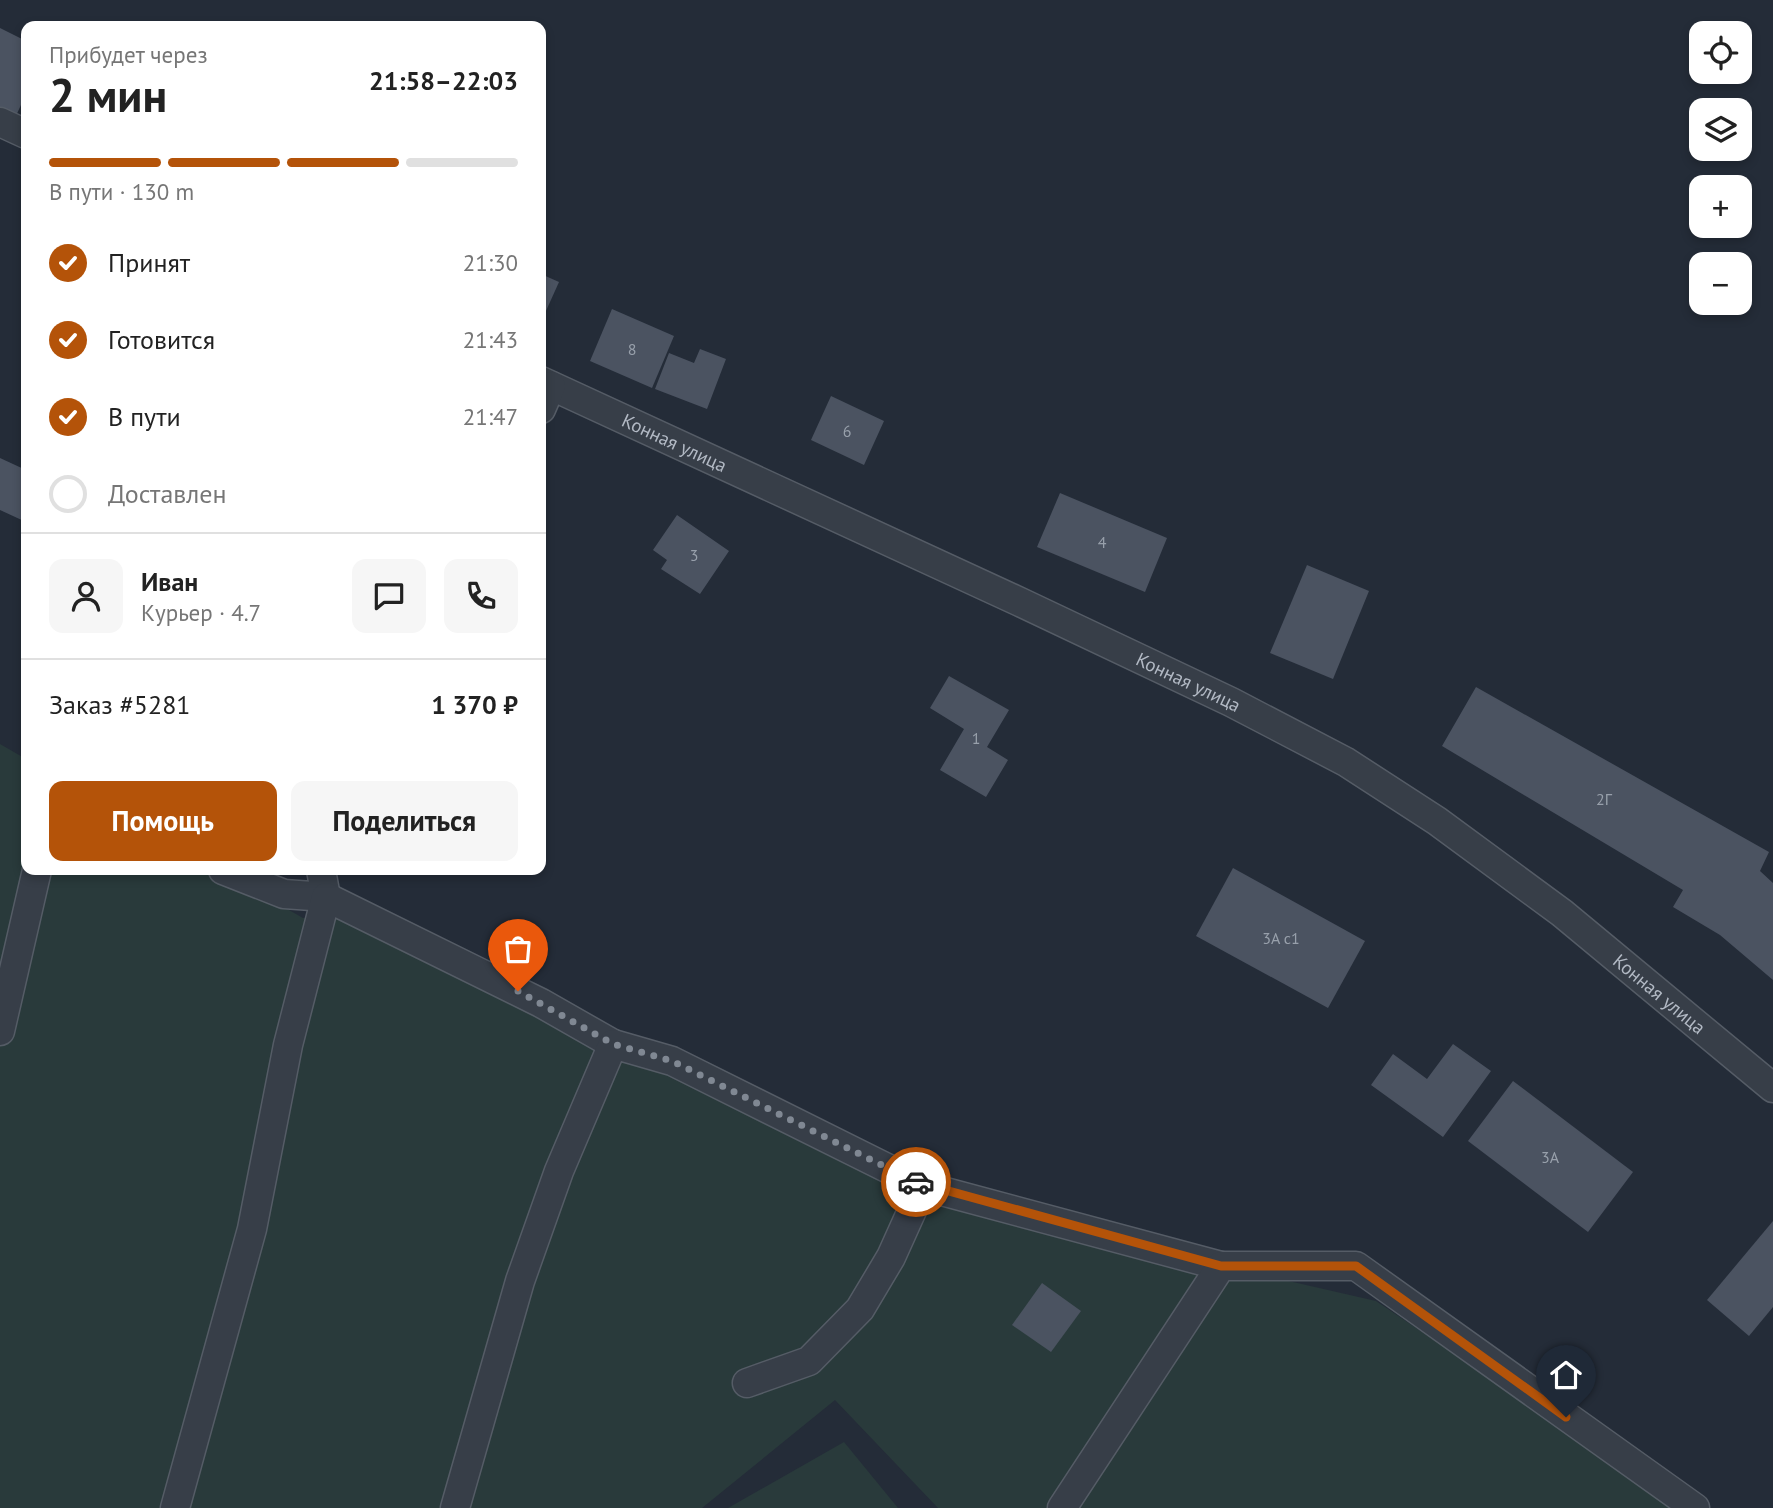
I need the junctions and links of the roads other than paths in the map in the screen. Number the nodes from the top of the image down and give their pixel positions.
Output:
1 (0, 122) edge
2 (21, 132) edge
3 (546, 393) edge
4 (36, 875) edge
5 (236, 875) edge
6 (322, 875) edge
7 (326, 897) junction
8 (0, 1031) edge
9 (613, 1044) junction
10 (1773, 1088) edge
11 (923, 1186) junction
12 (1221, 1266) junction
13 (747, 1383) dead end
14 (175, 1508) edge
15 (455, 1508) edge
16 (1062, 1508) edge
17 (1695, 1508) edge

1 - 2 street
3 - 10 street, Конная улица
4 - 8 street
5 - 7 street
6 - 7 street
7 - 9 street
7 - 14 street
9 - 11 street
9 - 15 street
11 - 12 street
11 - 13 street
12 - 16 street
12 - 17 street

